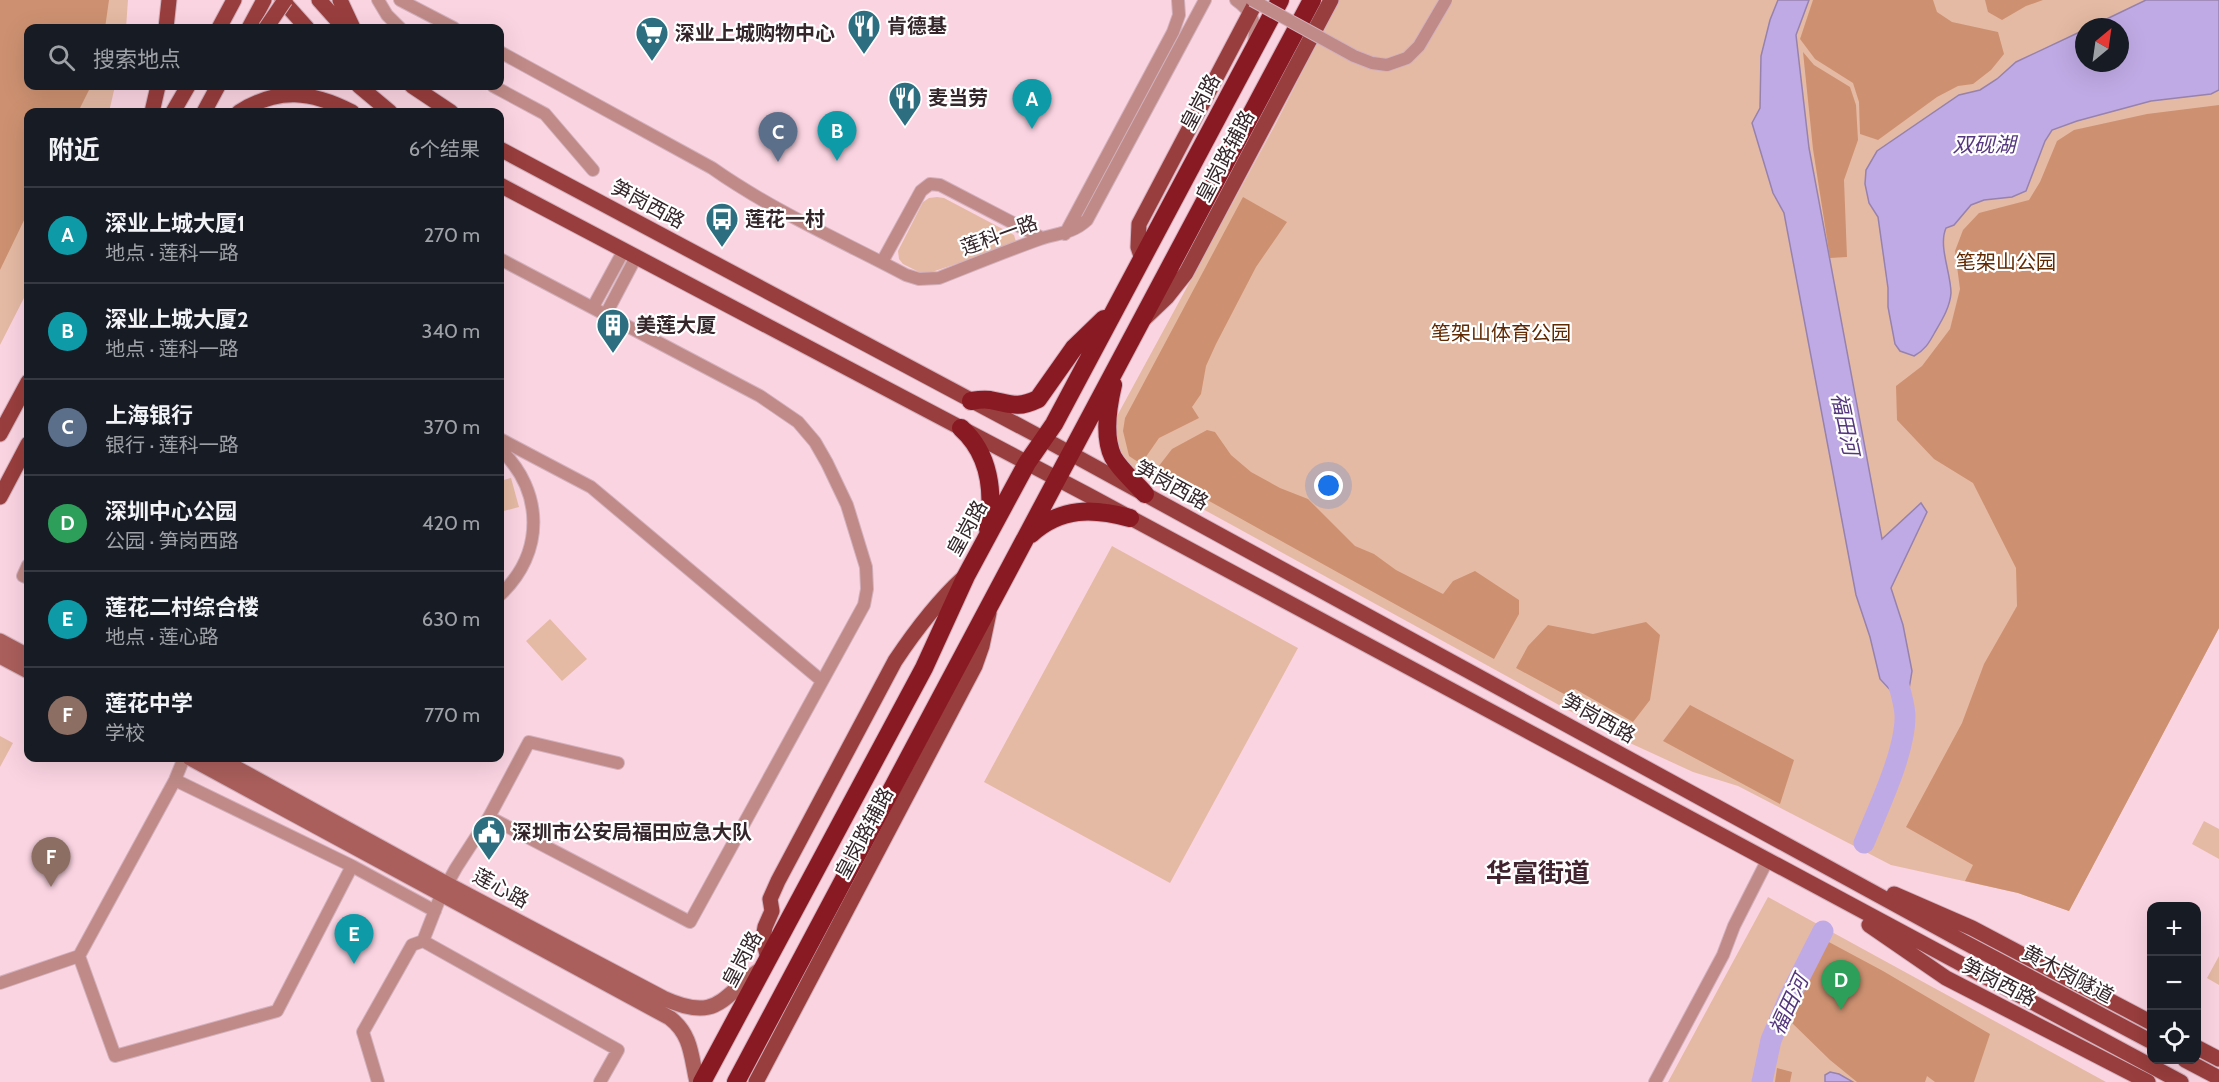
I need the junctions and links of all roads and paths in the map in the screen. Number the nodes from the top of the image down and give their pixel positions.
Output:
1 (169, 0) edge
2 (234, 0) edge
3 (264, 0) edge
4 (283, 0) edge
5 (319, 0) edge
6 (340, 0) edge
7 (378, 0) edge
8 (400, 0) edge
9 (1178, 0) edge
10 (1205, 0) edge
11 (1236, 0) edge
12 (1280, 0) edge
13 (1312, 0) edge
14 (1331, 0) edge
15 (1446, 0) edge
16 (1253, 4) edge
17 (166, 24) edge
18 (221, 24) edge
19 (251, 24) edge
20 (268, 24) edge
21 (304, 24) edge
22 (340, 24) edge
23 (351, 24) edge
24 (396, 24) edge
25 (446, 24) edge
26 (1252, 53) junction
27 (504, 54) edge
28 (157, 90) edge
29 (186, 90) edge
30 (364, 90) edge
31 (418, 90) edge
32 (500, 90) edge
33 (215, 92) edge
34 (153, 108) edge
35 (175, 108) edge
36 (206, 108) edge
37 (246, 108) edge
38 (344, 108) edge
39 (385, 108) edge
40 (446, 108) edge
41 (504, 151) edge
42 (593, 170) dead end
43 (504, 186) edge
44 (1065, 234) junction
45 (1042, 238) junction
46 (630, 254) junction
47 (1142, 259) junction
48 (504, 261) edge
49 (882, 262) junction
50 (593, 307) junction
51 (1113, 312) junction
52 (606, 314) junction
53 (1141, 322) junction
54 (1116, 369) junction
55 (24, 389) edge
56 (970, 401) junction
57 (961, 428) junction
58 (0, 434) edge
59 (1044, 439) junction
60 (504, 441) edge
61 (24, 452) edge
62 (504, 452) edge
63 (1071, 454) junction
64 (1027, 464) junction
65 (1057, 479) junction
66 (1145, 494) junction
67 (0, 497) edge
68 (1130, 518) junction
69 (1025, 539) junction
70 (986, 540) junction
71 (966, 576) junction
72 (504, 591) edge
73 (994, 598) junction
74 (0, 641) edge
75 (24, 654) edge
76 (0, 656) edge
77 (24, 670) edge
78 (822, 681) junction
79 (182, 762) edge
80 (198, 762) edge
81 (225, 762) edge
82 (618, 763) dead end
83 (175, 780) junction
84 (489, 817) junction
85 (1752, 825) junction
86 (1740, 846) junction
87 (1767, 861) junction
88 (1821, 864) junction
89 (352, 866) junction
90 (1810, 884) junction
91 (444, 889) junction
92 (435, 911) junction
93 (423, 941) junction
94 (1964, 942) joint
95 (79, 956) junction
96 (766, 963) junction
97 (0, 983) edge
98 (2147, 1021) edge
99 (2147, 1040) edge
100 (2201, 1050) edge
101 (2219, 1059) edge
102 (2194, 1064) edge
103 (2219, 1078) edge
104 (378, 1082) edge
105 (600, 1082) edge
106 (697, 1082) edge
107 (702, 1082) edge
108 (736, 1082) edge
109 (756, 1082) edge
110 (1655, 1082) edge
111 (2148, 1082) edge
112 (2181, 1082) edge

1 - 17 main road
2 - 18 main road
3 - 19 main road
4 - 20 main road, bridge
4 - 21 main road
5 - 22 main road
6 - 23 main road
7 - 24 street
8 - 25 street
9 - 44 street
10 - 44 street, 莲科一路
11 - 16 street
12 - 26 highway, 皇岗路
13 - 53 highway
14 - 53 main road, 皇岗路辅路
15 - 16 street, bridge
16 - 26 street
16 - 47 main road
26 - 47 highway, 皇岗路
27 - 49 street, 莲科一路
28 - 34 main road
29 - 35 main road
30 - 39 main road
31 - 40 main road
32 - 42 street
33 - 36 main road
37 - 38 main road
41 - 56 main road, 笋岗西路
43 - 46 main road, 笋岗西路
44 - 45 street, 莲科一路
45 - 49 street, 莲科一路
45 - 49 street
46 - 50 street
46 - 52 street
46 - 57 main road, 笋岗西路
47 - 51 highway, 皇岗路
48 - 50 street
50 - 52 street
51 - 56 highway
51 - 59 highway, 皇岗路
52 - 78 street
53 - 54 highway
54 - 63 highway
54 - 66 highway
55 - 58 main road
56 - 59 main road, 笋岗西路
57 - 64 main road, 笋岗西路
57 - 70 highway
59 - 63 main road, 笋岗西路
59 - 64 highway, 皇岗路
60 - 78 street
61 - 67 main road
62 - 72 street
63 - 65 highway
63 - 66 main road, 笋岗西路
64 - 65 main road, 笋岗西路
64 - 70 highway, 皇岗路
65 - 68 main road, 笋岗西路
65 - 69 highway
66 - 85 main road, 笋岗西路
68 - 69 highway
68 - 86 main road, 笋岗西路
69 - 73 highway
70 - 71 highway, 皇岗路
71 - 96 highway, 皇岗路
71 - 96 main road
73 - 108 highway
73 - 109 main road, 皇岗路辅路
74 - 75 main road
76 - 77 main road
78 - 84 street
79 - 83 street
80 - 91 main road, 莲心路
81 - 91 main road, 莲心路
82 - 84 street
83 - 89 street
83 - 95 street
84 - 91 street
85 - 86 main road
85 - 88 main road, 笋岗西路
86 - 87 main road, 笋岗西路
87 - 90 main road, 笋岗西路
87 - 110 street
88 - 94 main road, 笋岗西路
88 - 98 main road, 笋岗西路
89 - 92 street
89 - 95 street
90 - 111 main road, 笋岗西路
90 - 112 main road, 笋岗西路
91 - 92 street
91 - 96 main road, 莲心路
91 - 106 main road, 莲心路
92 - 93 street
93 - 104 street
93 - 105 street
94 - 99 main road, 黄木岗隧道
95 - 97 street
96 - 107 highway, 皇岗路
100 - 101 main road
102 - 103 main road

